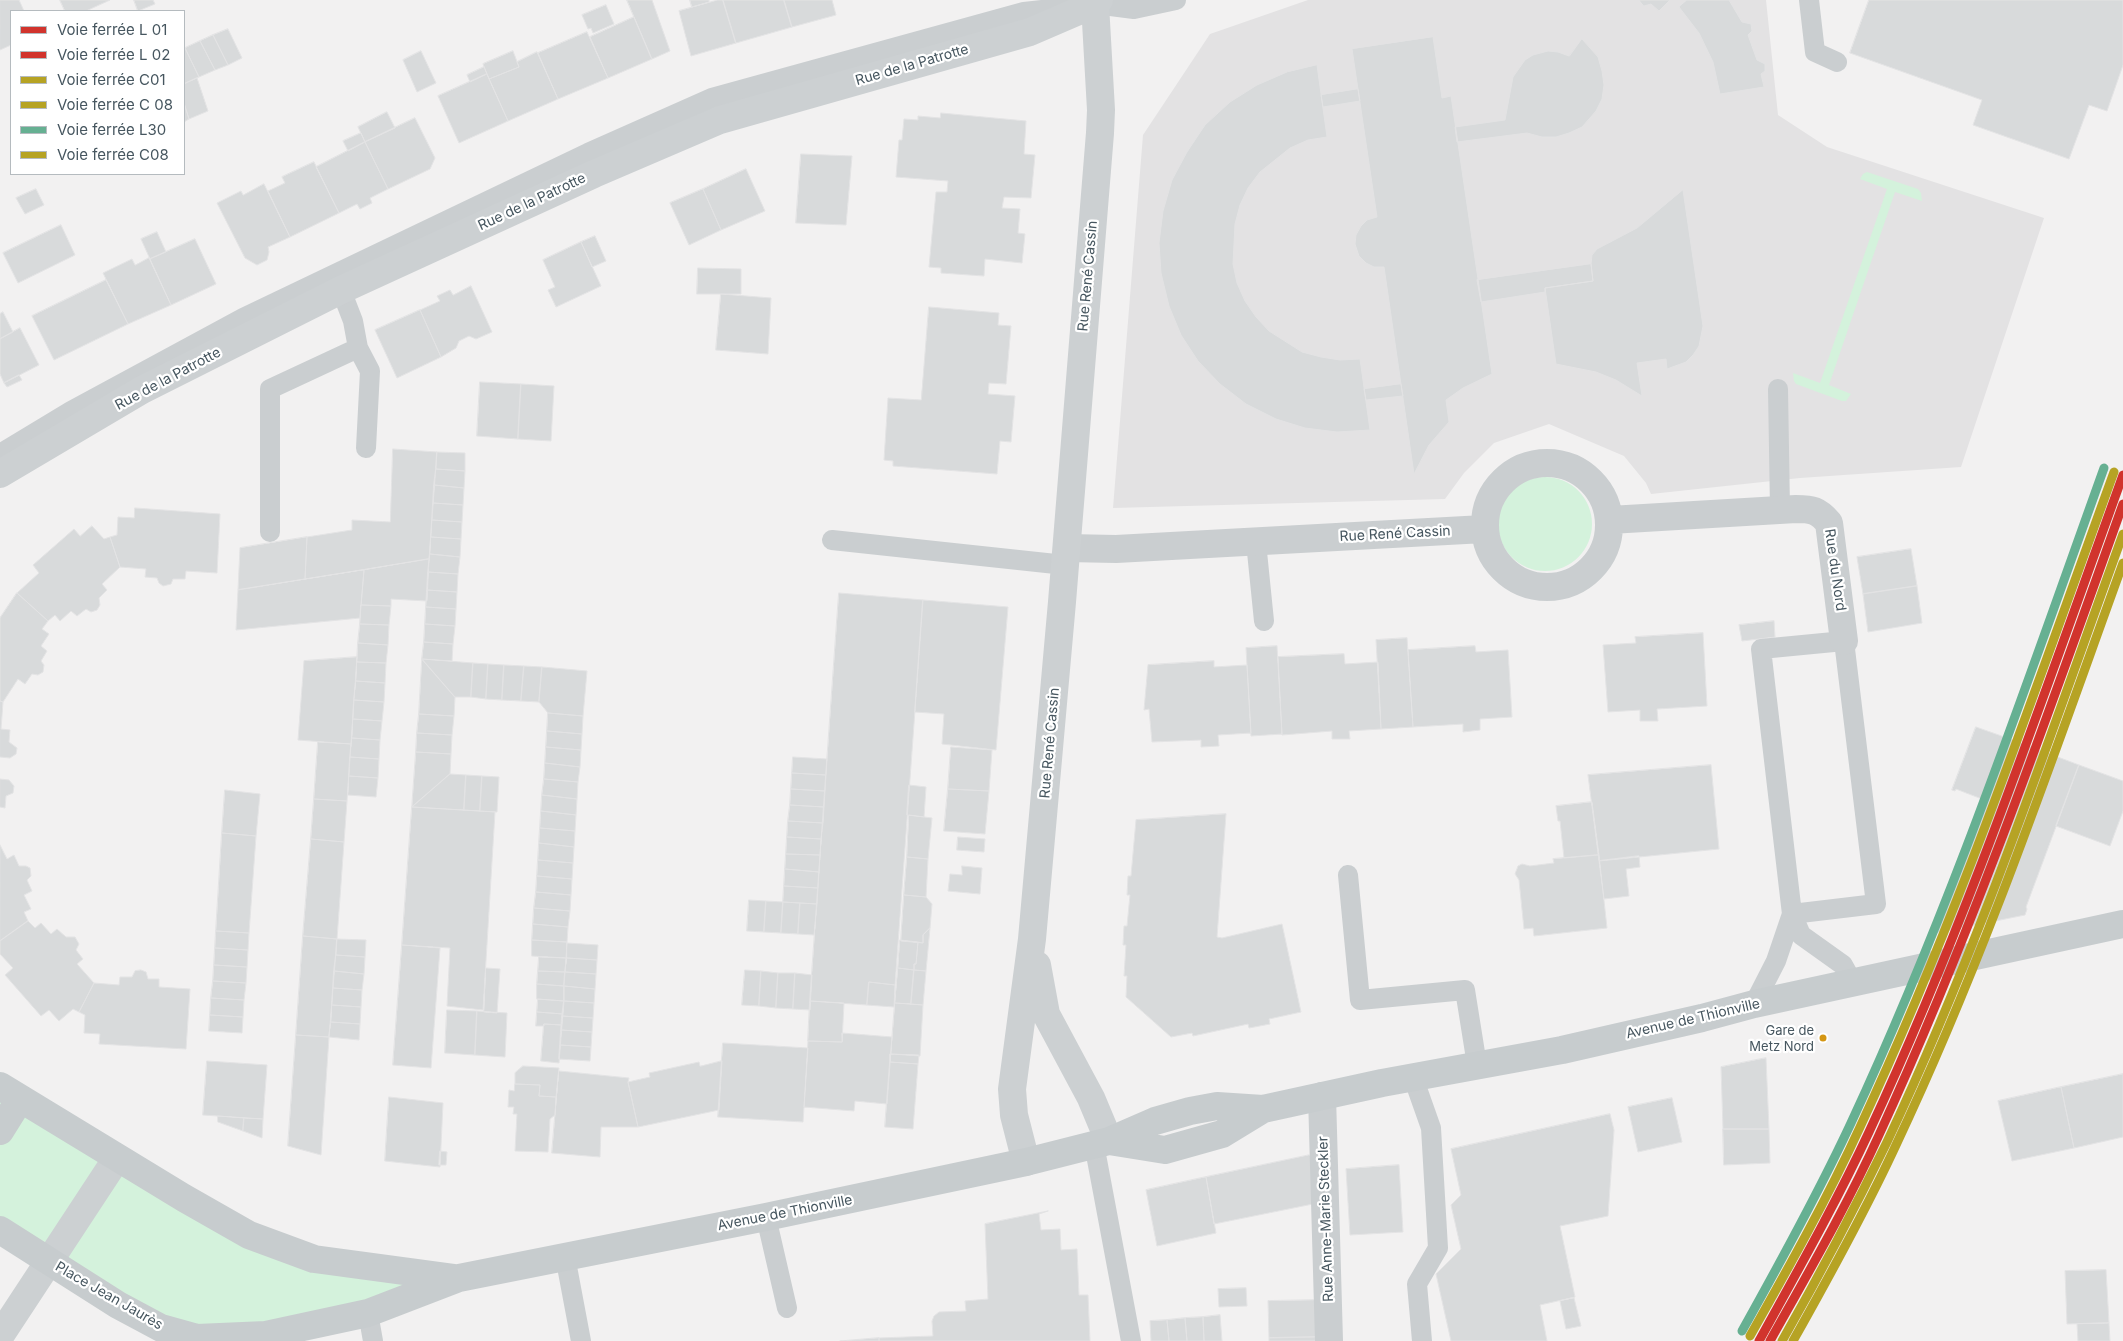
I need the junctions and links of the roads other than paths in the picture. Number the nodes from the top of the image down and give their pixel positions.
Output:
1 (1176, 0) edge
2 (1809, 0) edge
3 (1096, 1) edge
4 (1837, 62) dead end
5 (341, 290) junction
6 (358, 348) junction
7 (1778, 389) dead end
8 (366, 448) dead end
9 (0, 454) edge
10 (0, 474) edge
11 (1780, 510) junction
12 (1610, 520) junction
13 (1484, 529) junction
14 (270, 532) dead end
15 (832, 540) dead end
16 (1256, 542) junction
17 (1066, 556) junction
18 (1264, 621) dead end
19 (1844, 641) junction
20 (1348, 875) dead end
21 (1792, 914) junction
22 (2123, 924) edge
23 (1032, 939) junction
24 (1853, 983) junction
25 (1754, 1004) junction
26 (1477, 1066) junction
27 (1413, 1077) junction
28 (10, 1092) edge
29 (1322, 1096) junction
30 (0, 1131) edge
31 (1102, 1143) junction
32 (117, 1158) junction
33 (1026, 1162) junction
34 (766, 1217) junction
35 (0, 1230) edge
36 (565, 1256) junction
37 (49, 1262) junction
38 (459, 1278) junction
39 (787, 1308) dead end
40 (368, 1313) junction
41 (0, 1336) edge
42 (373, 1341) edge
43 (581, 1341) edge
44 (1131, 1341) edge
45 (1329, 1341) edge
46 (1422, 1341) edge

1 - 3 lane, Rue de la Patrotte
2 - 4 lane
3 - 5 street, Rue de la Patrotte
3 - 9 lane, Rue de la Patrotte
3 - 17 street, Rue René Cassin
5 - 6 lane
5 - 10 street, Rue de la Patrotte
6 - 8 lane
6 - 14 lane
7 - 11 lane
11 - 12 street
11 - 19 street, Rue du Nord
12 - 13 street
12 - 13 street
13 - 16 street, Rue René Cassin
15 - 17 lane
16 - 17 street, Rue René Cassin
16 - 18 lane
17 - 23 street, Rue René Cassin
19 - 21 lane
19 - 21 lane
20 - 26 lane
21 - 24 lane
21 - 25 lane
22 - 24 main road, Avenue de Thionville
23 - 31 street, Rue René Cassin
23 - 33 street, Rue René Cassin
24 - 25 main road, Avenue de Thionville
25 - 26 main road, Avenue de Thionville
26 - 27 main road, Avenue de Thionville
27 - 29 main road, Avenue de Thionville
27 - 46 lane
28 - 30 main road
28 - 32 main road
29 - 31 main road, Avenue de Thionville
29 - 45 street, Rue Anne-Marie Steckler
31 - 33 main road, Avenue de Thionville
31 - 44 lane
32 - 37 street, Place Jean Jaurès
32 - 38 main road
33 - 34 main road, Avenue de Thionville
34 - 36 main road, Avenue de Thionville
34 - 39 lane
35 - 37 main road, Place Jean Jaurès
36 - 38 main road, Avenue de Thionville
36 - 43 lane
37 - 40 main road, Place Jean Jaurès
37 - 41 street, Place Jean Jaurès
38 - 40 main road, Place Jean Jaurès
40 - 42 lane

